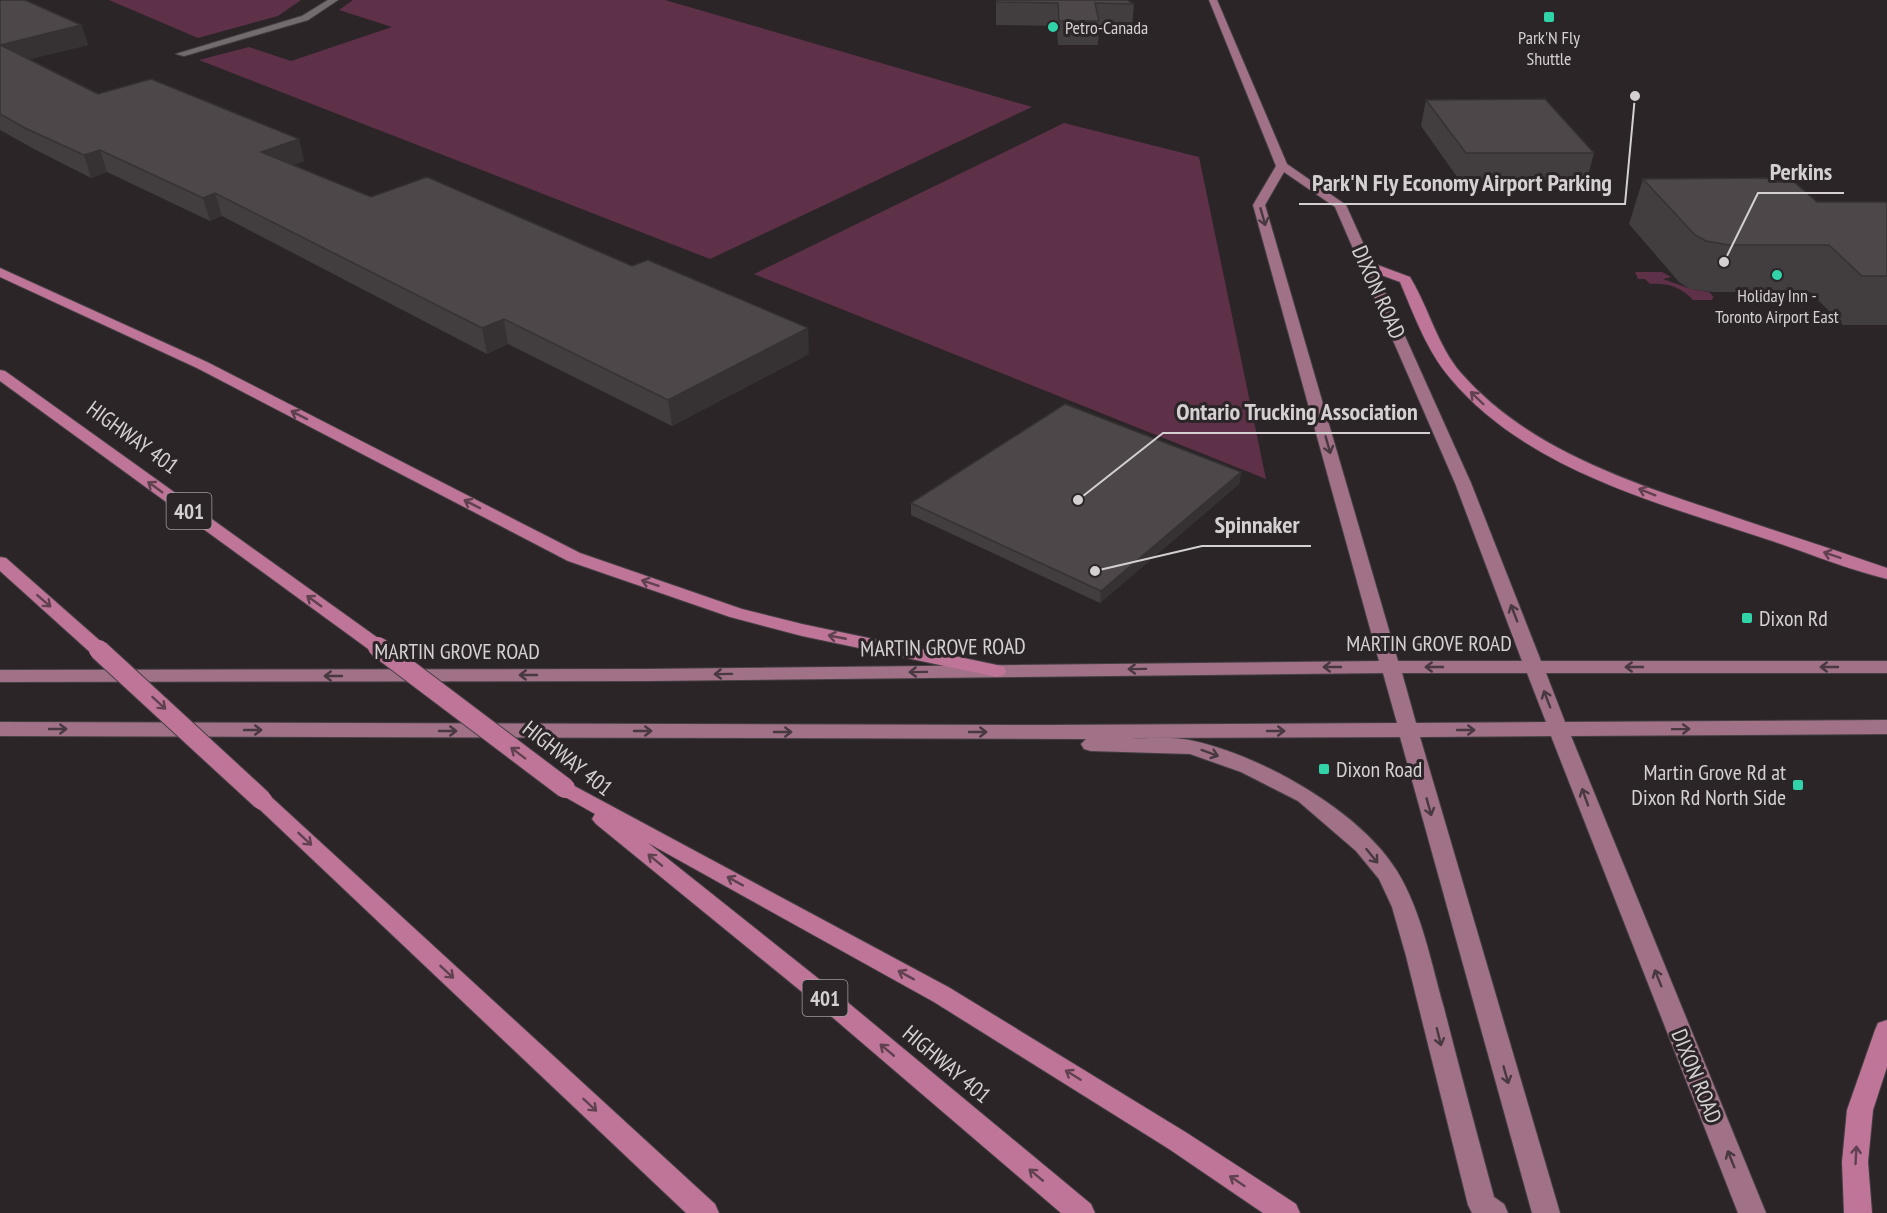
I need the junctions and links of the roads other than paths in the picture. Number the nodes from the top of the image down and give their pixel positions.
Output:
1 (334, 0) edge
2 (1213, 0) edge
3 (182, 54) dead end
4 (1282, 165) junction
5 (1367, 265) junction
6 (0, 272) edge
7 (0, 374) edge
8 (0, 562) edge
9 (1887, 574) edge
10 (1390, 667) junction
11 (1535, 667) junction
12 (1887, 667) edge
13 (997, 671) junction
14 (0, 676) edge
15 (1887, 727) edge
16 (0, 729) edge
17 (1559, 730) junction
18 (1408, 731) junction
19 (1050, 732) junction
20 (565, 788) junction
21 (1887, 1030) edge
22 (705, 1213) edge
23 (1081, 1213) edge
24 (1286, 1213) edge
25 (1494, 1213) edge
26 (1546, 1213) edge
27 (1752, 1213) edge
28 (1858, 1213) edge

1 - 3 street
2 - 4 main road
4 - 5 main road, DIXON ROAD
4 -> 10 main road
9 -> 5 highway
11 -> 5 main road, DIXON ROAD
13 -> 6 highway
20 -> 7 highway, HIGHWAY 401 / 401, bridge
8 -> 22 highway, bridge
11 -> 10 main road, MARTIN GROVE ROAD
10 -> 13 main road, MARTIN GROVE ROAD
10 - 18 main road
12 -> 11 main road, MARTIN GROVE ROAD
17 -> 11 main road, DIXON ROAD
13 -> 14 main road, MARTIN GROVE ROAD
17 -> 15 main road
16 -> 19 main road
18 -> 17 main road
27 -> 17 main road, DIXON ROAD
19 -> 18 main road
18 -> 26 main road
19 -> 25 main road
23 -> 20 highway, HIGHWAY 401 / 401
24 -> 20 highway
28 -> 21 highway

